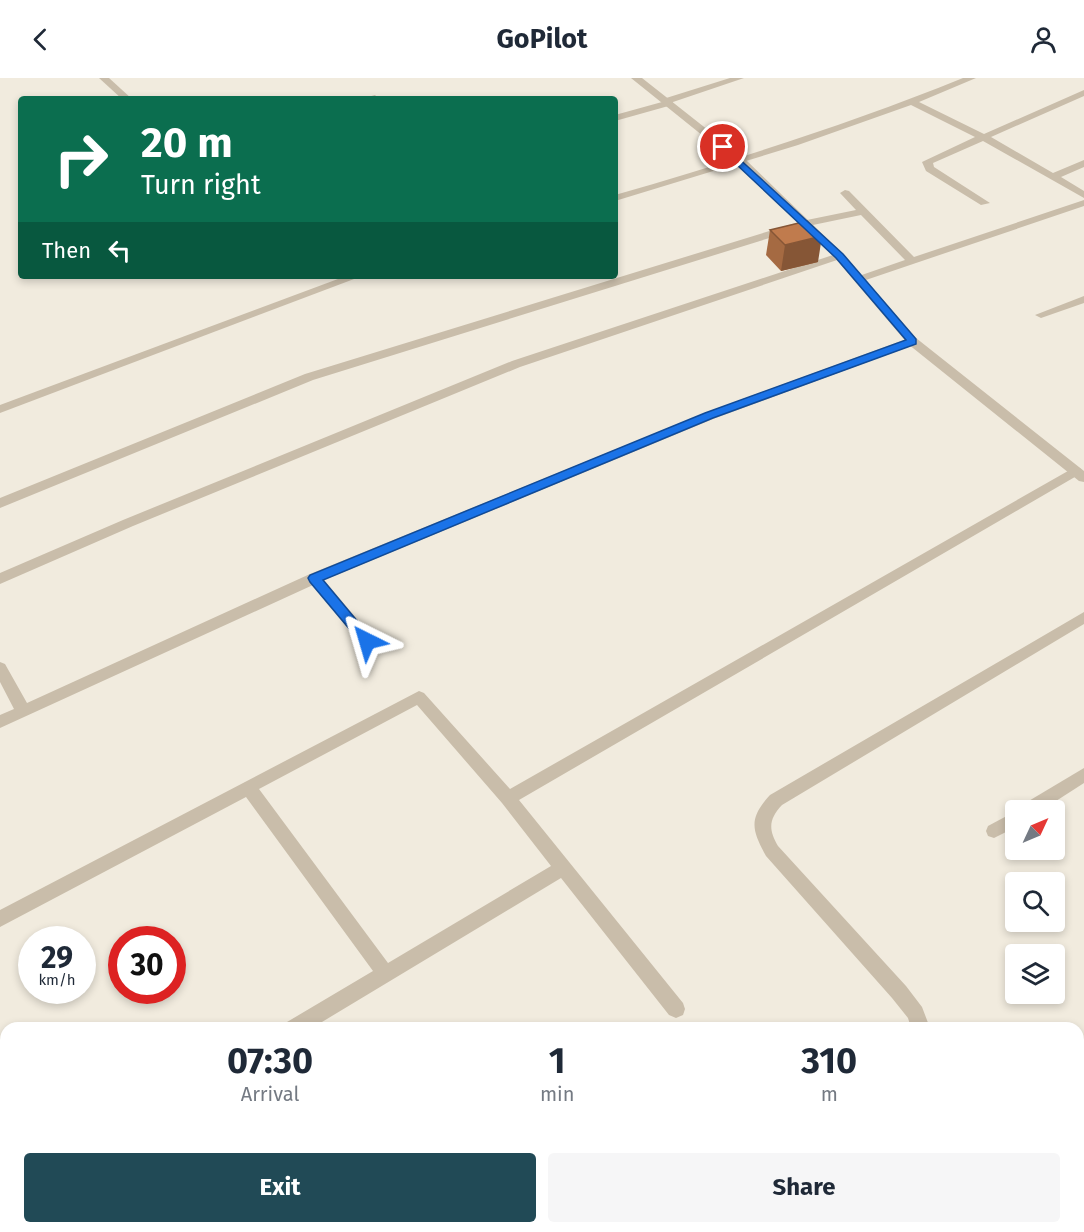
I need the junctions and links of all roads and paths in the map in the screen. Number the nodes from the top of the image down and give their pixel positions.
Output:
1 (104, 78) edge
2 (636, 78) edge
3 (739, 78) edge
4 (971, 78) edge
5 (1084, 93) edge
6 (124, 96) edge
7 (667, 102) junction
8 (913, 102) junction
9 (618, 117) edge
10 (983, 137) junction
11 (742, 162) junction
12 (1084, 163) edge
13 (1053, 177) junction
14 (845, 193) dead end
15 (1084, 195) edge
16 (618, 197) edge
17 (985, 203) dead end
18 (1084, 203) edge
19 (862, 212) junction
20 (806, 224) junction
21 (839, 256) junction
22 (912, 261) junction
23 (348, 279) edge
24 (860, 279) junction
25 (1084, 299) edge
26 (1041, 315) dead end
27 (912, 341) junction
28 (0, 409) edge
29 (1079, 474) edge
30 (0, 503) edge
31 (315, 578) junction
32 (0, 579) edge
33 (1084, 617) edge
34 (367, 641) dead end
35 (0, 668) edge
36 (23, 711) junction
37 (0, 722) edge
38 (1084, 775) edge
39 (249, 788) junction
40 (508, 798) junction
41 (1044, 800) edge
42 (1005, 824) edge
43 (994, 831) dead end
44 (562, 868) junction
45 (0, 919) edge
46 (384, 972) junction
47 (676, 1009) dead end
48 (304, 1022) edge
49 (919, 1022) edge

1 - 6 street
2 - 7 street
3 - 7 street
4 - 8 street
5 - 10 street
7 - 9 street
7 - 11 street
8 - 10 street
8 - 11 street
10 - 13 street
10 - 17 street
11 - 16 street
11 - 20 street
12 - 13 street
13 - 15 street
14 - 19 street
18 - 22 street
19 - 20 street
19 - 22 street
20 - 21 street
20 - 30 street
21 - 24 street
21 - 32 street
22 - 24 street
23 - 28 street
24 - 27 street
25 - 26 street
27 - 29 street
27 - 31 street
29 - 40 street
31 - 34 street
31 - 36 street
33 - 49 street
35 - 36 street
36 - 37 street
38 - 41 street
39 - 40 street
39 - 45 street
39 - 46 street
40 - 44 street
42 - 43 street
44 - 46 street
44 - 47 street
46 - 48 street

